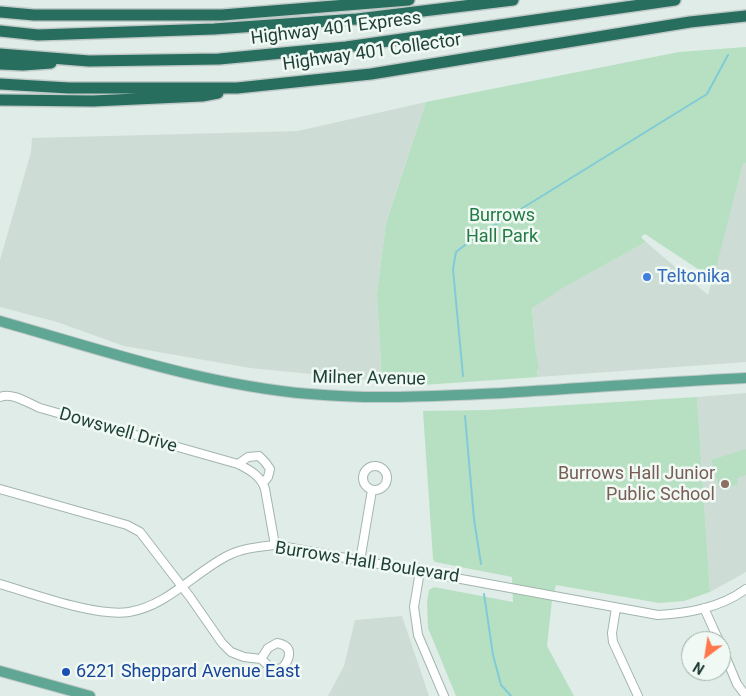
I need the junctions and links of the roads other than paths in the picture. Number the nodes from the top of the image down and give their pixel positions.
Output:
1 (409, 0) edge
2 (513, 0) edge
3 (675, 0) edge
4 (0, 12) edge
5 (746, 16) edge
6 (0, 31) edge
7 (0, 54) edge
8 (89, 61) junction
9 (0, 64) edge
10 (0, 84) edge
11 (238, 88) junction
12 (0, 100) edge
13 (0, 321) edge
14 (746, 378) edge
15 (0, 397) edge
16 (238, 464) junction
17 (263, 483) junction
18 (0, 490) edge
19 (372, 490) dead end
20 (275, 545) junction
21 (360, 561) junction
22 (420, 571) junction
23 (0, 584) edge
24 (182, 586) junction
25 (746, 589) edge
26 (616, 608) junction
27 (704, 608) junction
28 (714, 631) edge
29 (261, 659) dead end
30 (731, 670) edge
31 (0, 671) edge
32 (90, 696) edge
33 (444, 696) edge
34 (638, 696) edge
35 (746, 696) edge

1 - 4 highway
2 - 6 highway, Highway 401 Express
3 - 8 highway, Highway 401 Express
5 - 11 highway, Highway 401 Collector
7 - 8 highway, Highway 401 Express
8 - 9 highway
10 - 11 highway, Highway 401 Collector
11 - 12 highway
13 - 14 main road, Milner Avenue
15 - 16 street, Dowswell Drive
16 - 17 street, Dowswell Drive
16 - 17 street
17 - 20 street
18 - 24 street
19 - 21 street
20 - 21 street, Burrows Hall Boulevard
20 - 24 street, Burrows Hall Boulevard
21 - 22 street, Burrows Hall Boulevard
22 - 26 street, Burrows Hall Boulevard
22 - 33 street
23 - 24 street, Burrows Hall Boulevard
24 - 29 street
25 - 27 street, Burrows Hall Boulevard
26 - 27 street, Burrows Hall Boulevard
26 - 34 street
27 - 28 street
30 - 35 street
31 - 32 main road

